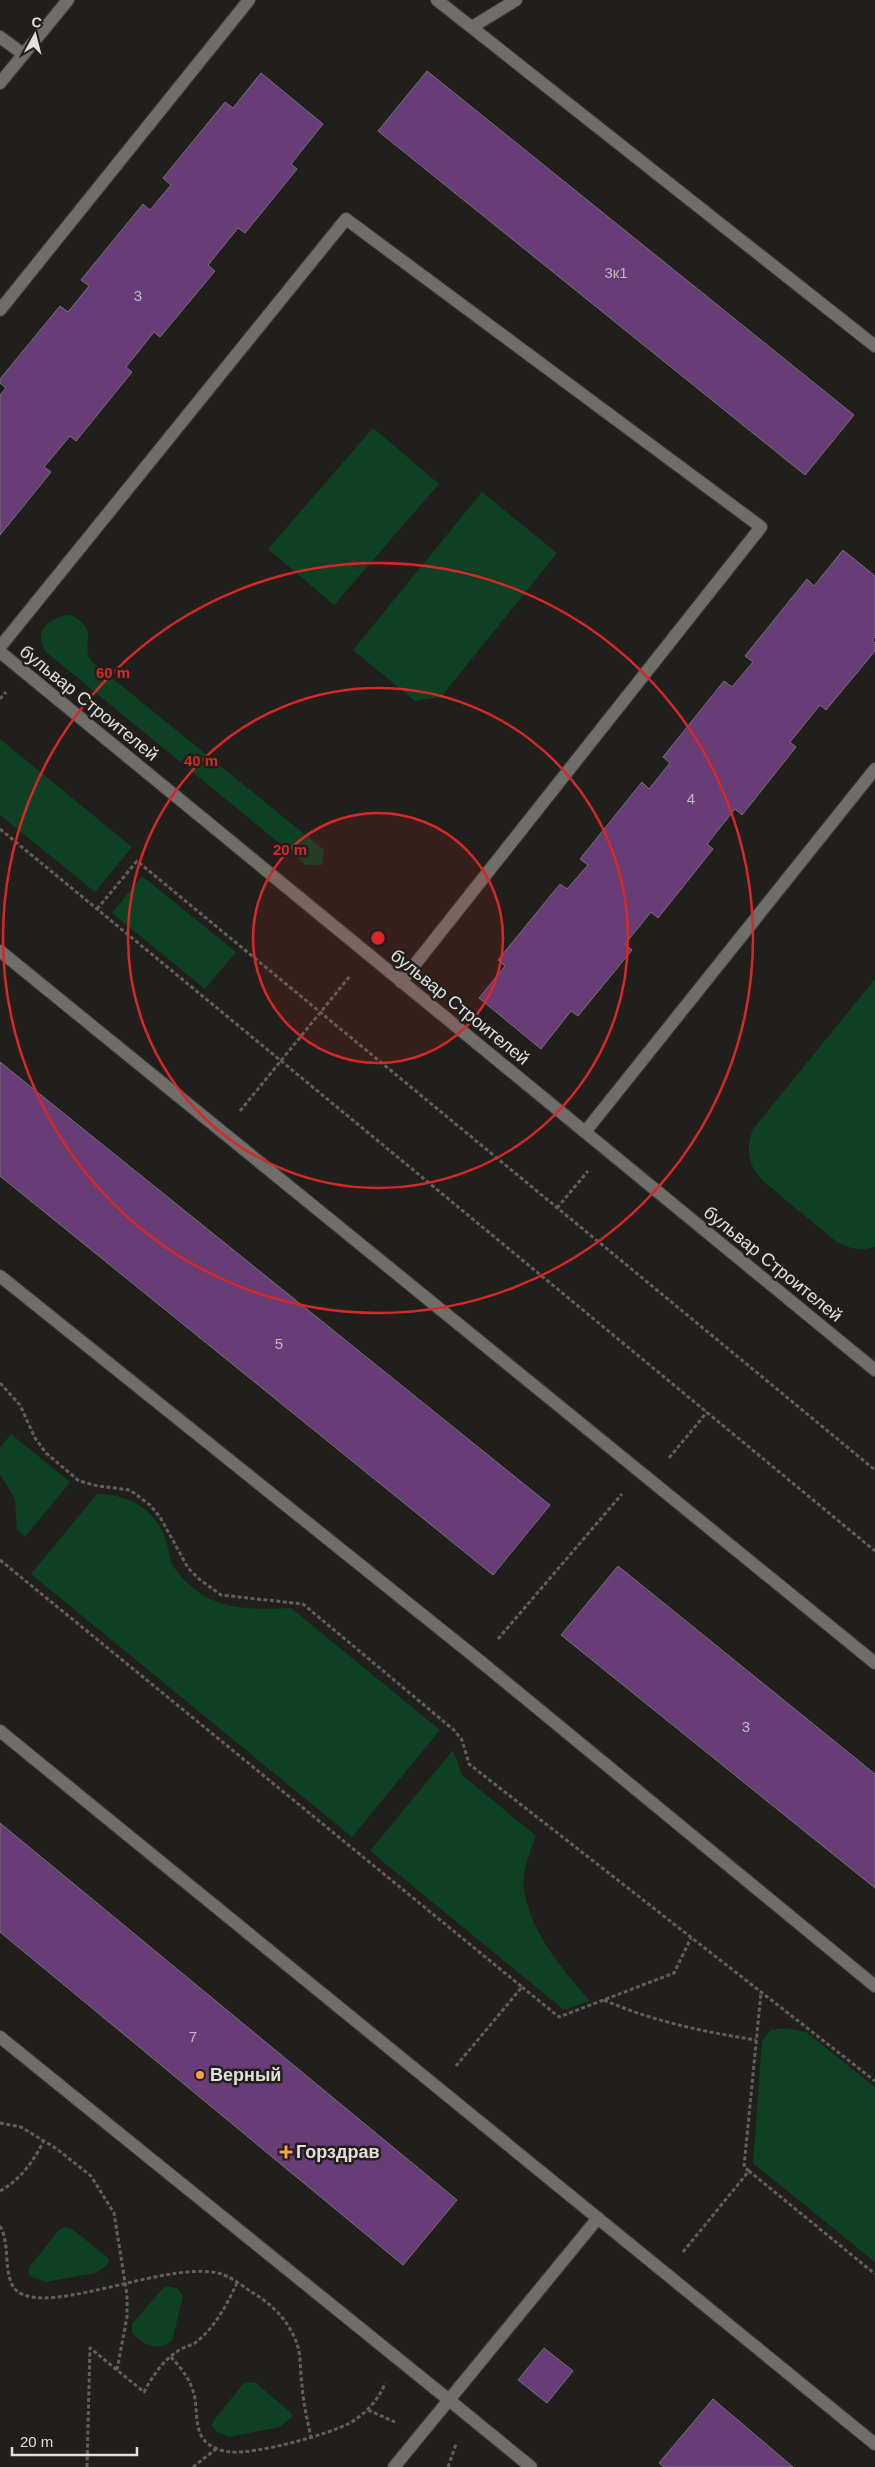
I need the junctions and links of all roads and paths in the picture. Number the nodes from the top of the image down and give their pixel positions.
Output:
1 (68, 0) edge
2 (248, 0) edge
3 (437, 0) edge
4 (516, 0) edge
5 (472, 27) junction
6 (0, 37) edge
7 (23, 54) junction
8 (0, 83) edge
9 (0, 310) edge
10 (875, 346) edge
11 (0, 647) edge
12 (0, 652) edge
13 (875, 769) edge
14 (0, 829) edge
15 (97, 909) junction
16 (0, 950) edge
17 (368, 954) junction
18 (401, 982) junction
19 (320, 1012) junction
20 (281, 1061) junction
21 (223, 1132) junction
22 (585, 1132) junction
23 (606, 1149) junction
24 (557, 1208) junction
25 (0, 1276) edge
26 (875, 1370) edge
27 (0, 1383) edge
28 (707, 1412) junction
29 (875, 1470) edge
30 (645, 1476) junction
31 (875, 1551) edge
32 (0, 1561) edge
33 (480, 1661) junction
34 (875, 1664) edge
35 (0, 1731) edge
36 (691, 1938) junction
37 (875, 1986) edge
38 (522, 1987) junction
39 (761, 1992) junction
40 (603, 2000) junction
41 (0, 2037) edge
42 (756, 2040) junction
43 (875, 2081) edge
44 (438, 2088) junction
45 (0, 2124) edge
46 (44, 2140) junction
47 (749, 2171) junction
48 (0, 2191) edge
49 (598, 2218) junction
50 (0, 2226) edge
51 (666, 2273) junction
52 (875, 2274) edge
53 (126, 2282) junction
54 (237, 2283) junction
55 (393, 2356) junction
56 (171, 2357) junction
57 (117, 2370) junction
58 (449, 2400) junction
59 (310, 2437) junction
60 (875, 2444) edge
61 (216, 2449) junction
62 (87, 2467) edge
63 (194, 2467) edge
64 (394, 2467) edge
65 (531, 2467) edge

1 - 7 street
2 - 9 street
3 - 5 street
4 - 5 street
5 - 10 street
6 - 7 street
7 - 8 street
11 - 18 street
12 - 17 street, бульвар Строителей
13 - 22 street
14 - 15 path
15 - 19 path
15 - 20 path
16 - 21 street
17 - 18 street, бульвар Строителей
17 - 19 path
18 - 22 street, бульвар Строителей
19 - 20 path
19 - 24 path
20 - 21 path
20 - 28 path
21 - 30 street
22 - 23 street, бульвар Строителей
23 - 24 path
23 - 26 street, бульвар Строителей
24 - 29 path
25 - 33 street
27 - 36 path
28 - 30 path
28 - 31 path
30 - 33 path
30 - 34 street
32 - 38 path
33 - 37 street
35 - 44 street
36 - 39 path
36 - 40 path
38 - 40 path
38 - 44 path
39 - 42 path
39 - 43 path
40 - 42 path
41 - 55 street
42 - 47 path
44 - 49 street
45 - 46 path
46 - 48 path
46 - 53 path
47 - 51 path
47 - 52 path
49 - 51 street
49 - 58 street
50 - 53 path
51 - 60 street
53 - 54 path
53 - 57 path
54 - 56 path
54 - 59 path
55 - 58 street
55 - 59 path
56 - 57 path
56 - 61 path
57 - 62 path
58 - 64 street
58 - 65 street
59 - 61 path
61 - 63 path

